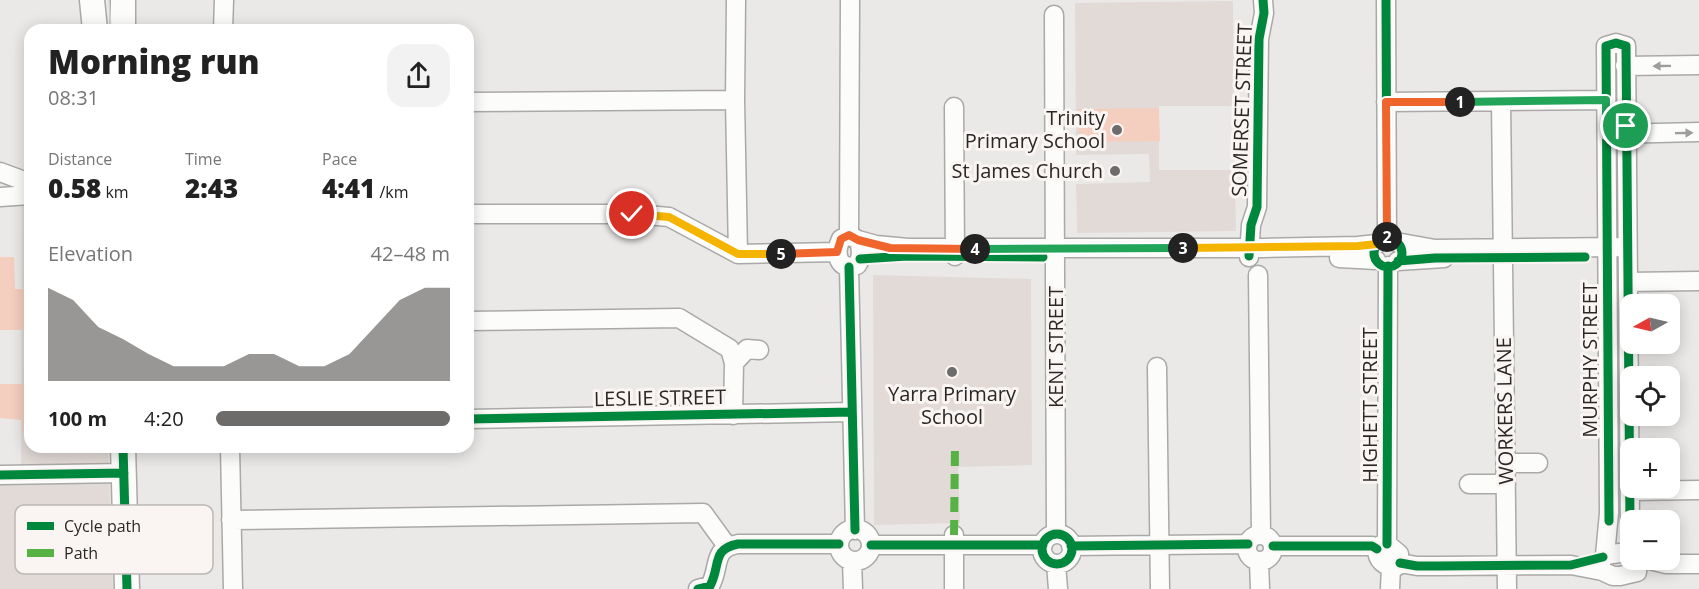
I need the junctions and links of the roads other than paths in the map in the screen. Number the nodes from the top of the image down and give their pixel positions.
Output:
1 (92, 0) edge
2 (123, 0) edge
3 (224, 0) edge
4 (736, 0) edge
5 (850, 0) edge
6 (1252, 0) edge
7 (1263, 0) edge
8 (1386, 0) edge
9 (1054, 15) dead end
10 (94, 24) edge
11 (123, 24) edge
12 (224, 24) edge
13 (1259, 39) junction
14 (1699, 65) edge
15 (1625, 66) junction
16 (735, 100) junction
17 (1606, 100) junction
18 (1502, 101) junction
19 (474, 102) edge
20 (1386, 102) junction
21 (954, 107) dead end
22 (1699, 132) edge
23 (1606, 134) junction
24 (1626, 134) junction
25 (0, 172) edge
26 (24, 181) edge
27 (24, 195) edge
28 (0, 197) edge
29 (474, 214) edge
30 (854, 238) junction
31 (837, 252) junction
32 (955, 252) junction
33 (1257, 252) junction
34 (1387, 252) junction
35 (1607, 252) junction
36 (1627, 252) junction
37 (1056, 253) junction
38 (1504, 253) junction
39 (738, 254) junction
40 (855, 263) junction
41 (1257, 275) dead end
42 (1699, 280) edge
43 (1628, 282) junction
44 (474, 321) edge
45 (759, 350) dead end
46 (734, 363) junction
47 (1157, 367) dead end
48 (852, 412) junction
49 (733, 415) junction
50 (474, 419) edge
51 (1629, 438) edge
52 (123, 453) edge
53 (230, 453) edge
54 (1506, 463) junction
55 (1538, 463) dead end
56 (124, 473) junction
57 (0, 474) edge
58 (1469, 484) dead end
59 (1506, 484) junction
60 (1680, 490) edge
61 (1699, 490) edge
62 (125, 505) edge
63 (231, 520) junction
64 (1609, 521) junction
65 (1620, 522) edge
66 (855, 530) junction
67 (1049, 539) junction
68 (954, 540) junction
69 (1260, 542) junction
70 (839, 544) junction
71 (871, 545) junction
72 (1160, 545) junction
73 (727, 546) junction
74 (1071, 546) junction
75 (1382, 547) junction
76 (1620, 553) edge
77 (852, 561) junction
78 (1056, 564) junction
79 (1699, 564) edge
80 (1395, 565) junction
81 (1507, 566) junction
82 (1680, 566) edge
83 (1604, 569) edge
84 (1640, 570) edge
85 (126, 574) edge
86 (126, 589) edge
87 (232, 589) edge
88 (699, 589) edge
89 (853, 589) edge
90 (954, 589) edge
91 (1058, 589) edge
92 (1160, 589) edge
93 (1260, 589) edge
94 (1390, 589) edge
95 (1507, 589) edge

1 - 10 main road
2 - 11 main road
3 - 12 street
4 - 16 street
5 - 30 street
6 - 13 street, SOMERSET STREET
7 - 13 street, SOMERSET STREET
8 - 20 street, HIGHETT STREET
9 - 37 street, KENT STREET
13 - 33 street, SOMERSET STREET
14 -> 15 street
15 - 17 street, MURPHY STREET
15 - 24 street, MURPHY STREET
16 - 19 street
16 - 39 street
17 - 18 street
17 - 23 street, MURPHY STREET
18 - 20 street
18 - 38 street, WORKERS LANE
20 - 34 street, HIGHETT STREET
21 - 32 street
24 -> 22 street
23 - 24 street
23 - 35 street, MURPHY STREET
24 - 36 street, MURPHY STREET
25 - 26 street
27 - 28 street
29 - 39 street
30 - 31 street
30 - 32 street
30 - 40 street
31 - 39 street
31 - 40 street
32 - 37 street
32 - 40 street
33 - 34 street
33 - 37 street
34 - 38 street
34 - 75 street, HIGHETT STREET
35 - 36 street
35 - 38 street
35 - 64 street, MURPHY STREET
36 - 43 street, MURPHY STREET
37 - 67 street, KENT STREET
38 - 54 street, WORKERS LANE
40 - 48 street
41 - 69 street
42 - 43 street
43 - 51 street, MURPHY STREET
44 - 46 street
45 - 46 street
46 - 49 street
47 - 72 street
48 - 49 street, LESLIE STREET
48 - 66 street
49 - 50 street, LESLIE STREET
52 - 56 main road
53 - 63 street
54 - 55 street
54 - 59 street, WORKERS LANE
56 - 57 street
56 - 62 main road
58 - 59 street
59 - 81 street, WORKERS LANE
60 - 61 street
63 - 73 street
63 - 87 street
64 - 65 street, MURPHY STREET
64 - 83 street, MURPHY STREET
66 - 70 street
66 - 71 street
67 - 68 street
67 - 74 street
67 - 78 street
68 - 71 street
68 - 90 street
69 - 72 street
69 - 75 street
69 - 93 street
70 - 73 street
70 - 77 street
71 - 77 street
72 - 74 street
72 - 92 street
73 - 88 street
74 - 78 street
75 - 80 street
76 - 83 street
77 - 89 street
78 - 91 street
79 - 82 street
80 - 81 street
80 - 94 street
81 - 83 street
81 - 95 street, WORKERS LANE
83 - 84 street
85 - 86 main road

